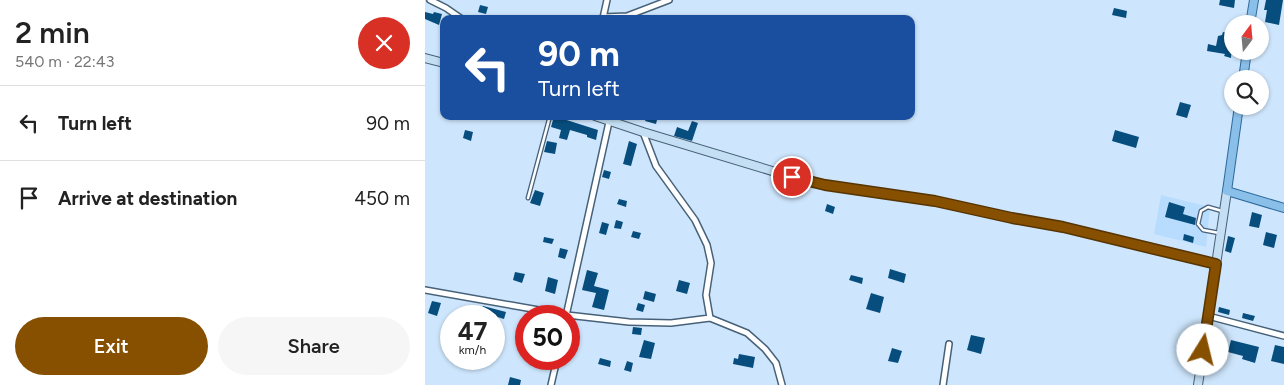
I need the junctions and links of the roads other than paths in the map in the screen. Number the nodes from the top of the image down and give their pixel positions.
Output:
1 (430, 0) edge
2 (607, 0) edge
3 (669, 0) edge
4 (1254, 0) edge
5 (456, 15) edge
6 (604, 15) edge
7 (630, 15) edge
8 (1252, 15) edge
9 (425, 58) edge
10 (440, 62) edge
11 (1238, 115) edge
12 (549, 120) edge
13 (604, 120) edge
14 (609, 122) junction
15 (643, 132) junction
16 (1227, 190) junction
17 (528, 198) dead end
18 (1284, 208) edge
19 (1224, 211) junction
20 (1220, 234) junction
21 (1216, 264) junction
22 (425, 290) edge
23 (569, 305) edge
24 (515, 306) edge
25 (580, 316) edge
26 (1208, 316) junction
27 (711, 318) junction
28 (1284, 336) edge
29 (949, 344) dead end
30 (554, 370) edge
31 (551, 385) edge
32 (782, 385) edge
33 (943, 385) edge
34 (1198, 385) edge

1 - 5 street
2 - 6 street
3 - 7 street
4 - 8 main road
9 - 10 street
11 - 16 main road
12 - 17 lane
13 - 14 street
14 - 15 street
14 - 23 street
15 - 21 street
15 - 27 street
16 - 18 main road
16 - 19 street
19 - 20 street
19 - 20 lane
20 - 21 street
21 - 26 street
22 - 24 street
25 - 27 street
26 - 28 street
26 - 34 street
27 - 32 street
29 - 33 street
30 - 31 street

